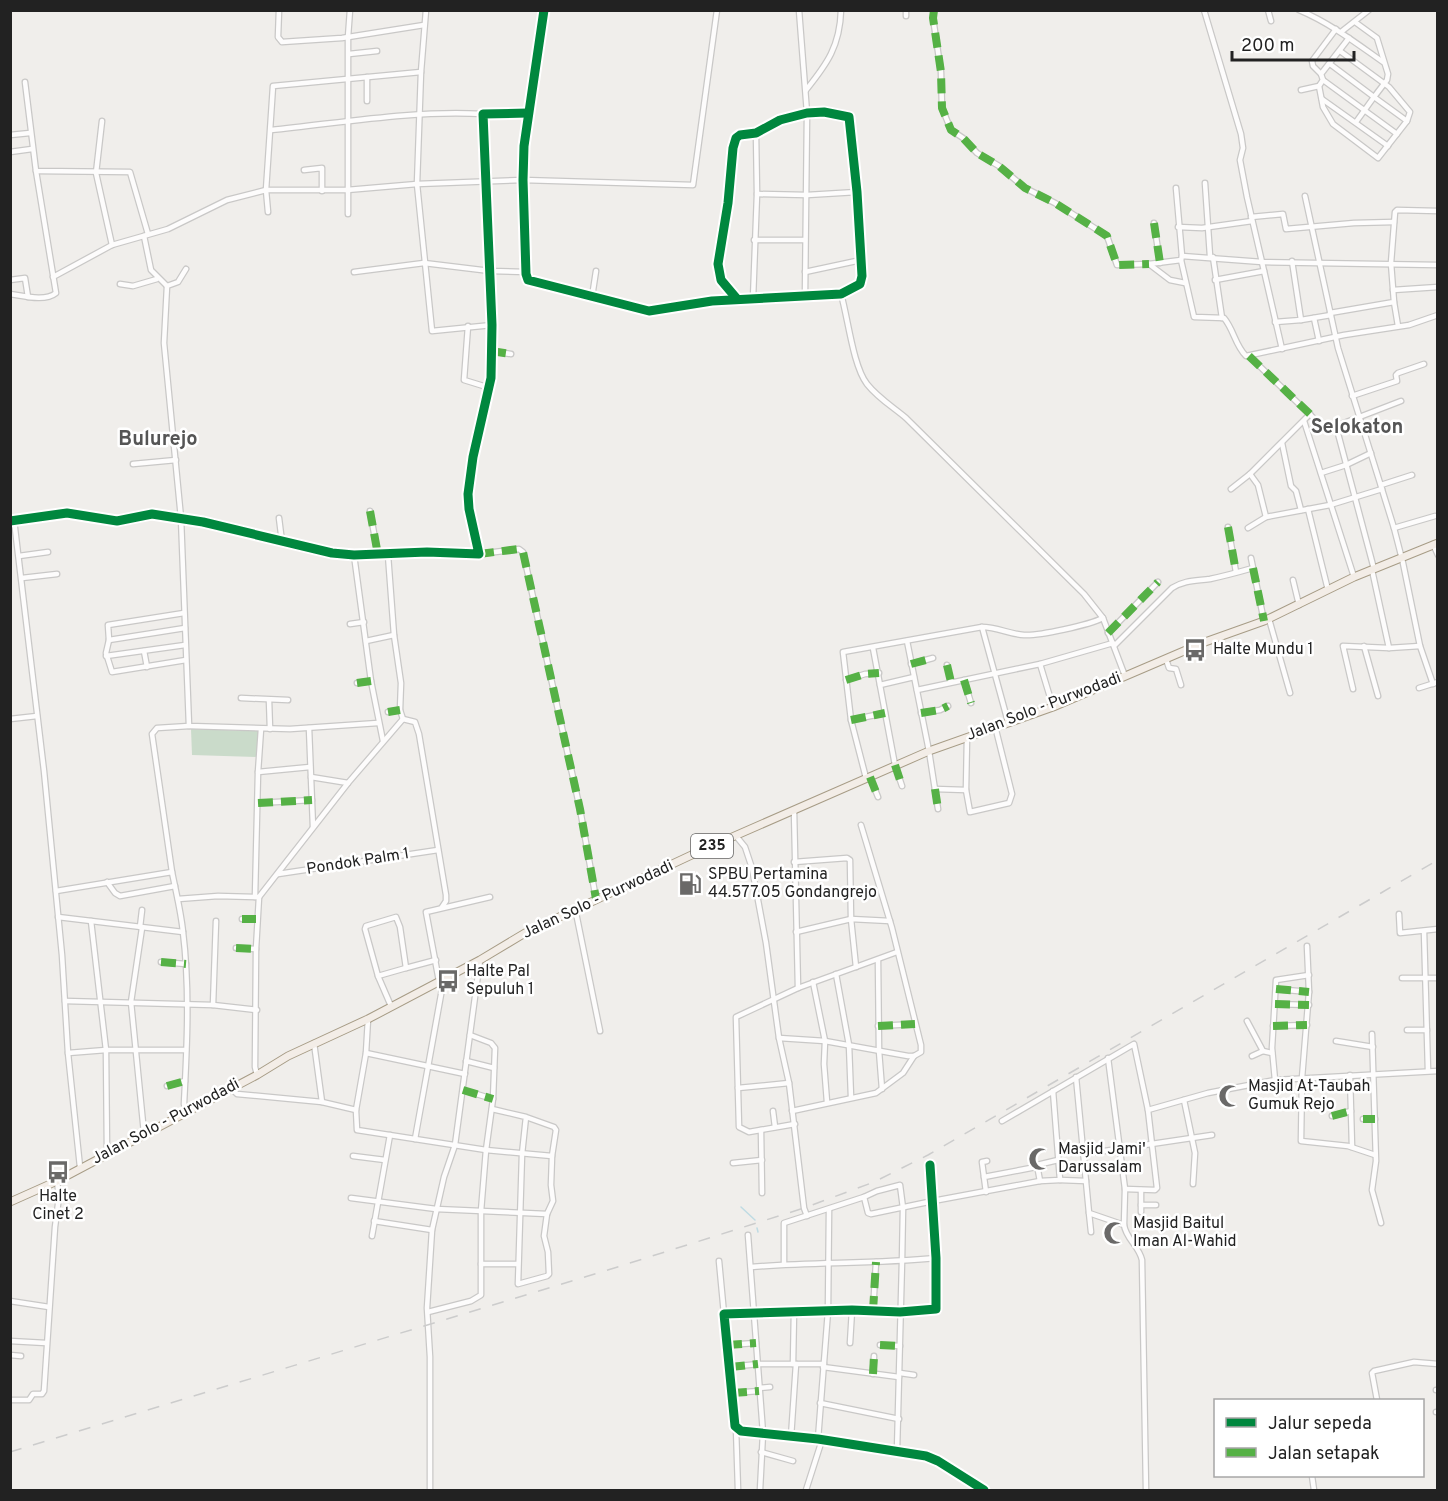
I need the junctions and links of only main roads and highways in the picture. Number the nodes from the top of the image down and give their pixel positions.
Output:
1 (1435, 544) edge
2 (10, 1202) edge

1 - 2 main road, Jalan Solo - Purwodadi / 235

